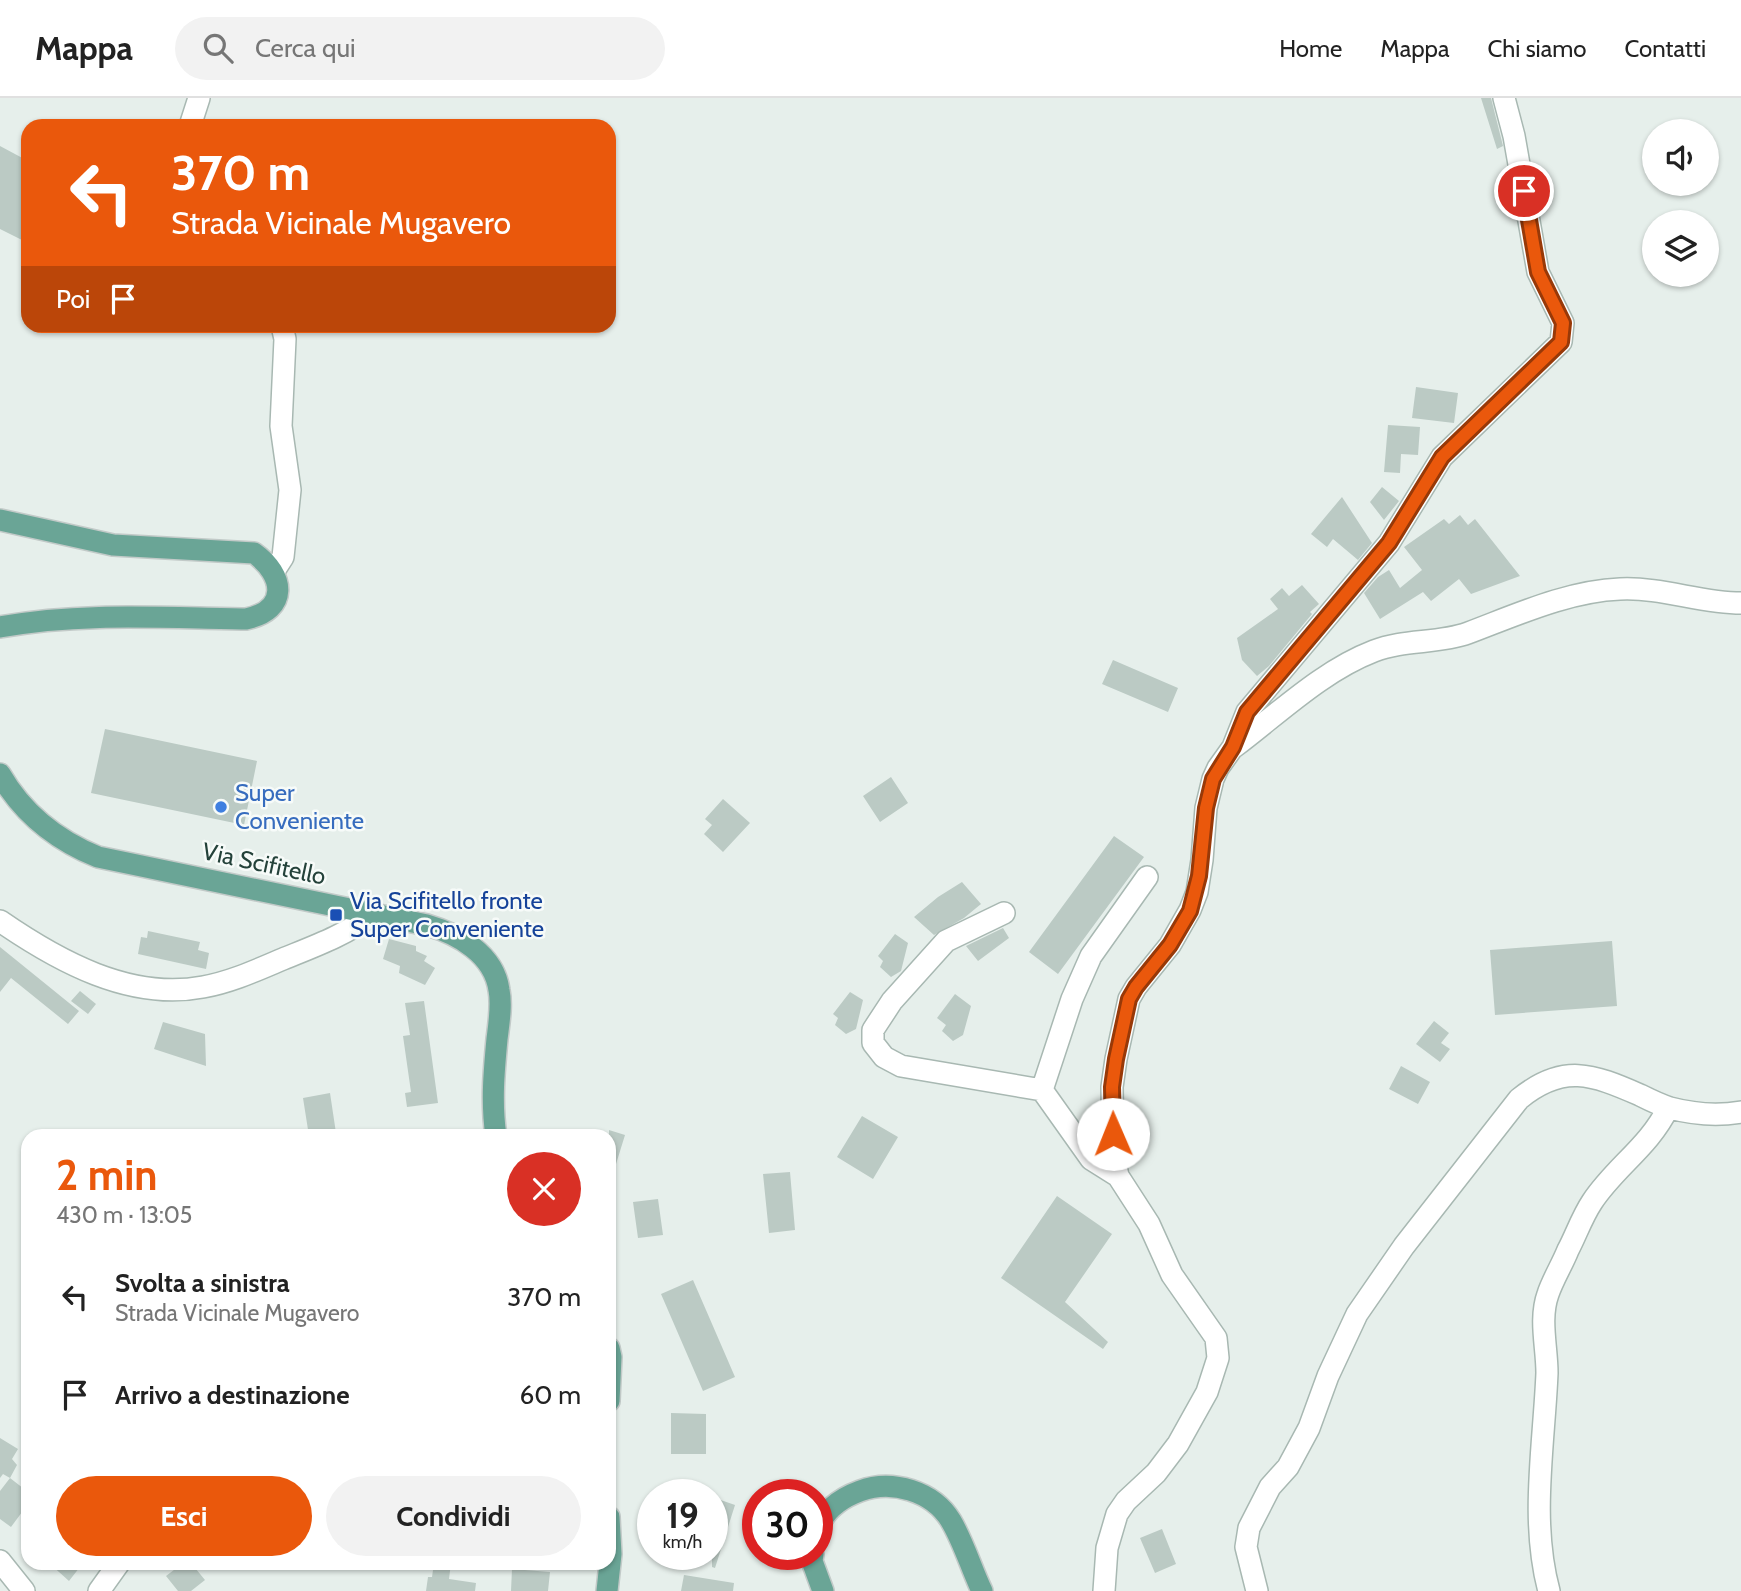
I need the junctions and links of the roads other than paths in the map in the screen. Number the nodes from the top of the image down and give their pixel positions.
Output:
1 (182, 98) edge
2 (199, 98) edge
3 (1504, 98) edge
4 (187, 119) edge
5 (192, 119) edge
6 (284, 333) edge
7 (0, 520) edge
8 (274, 571) junction
9 (1741, 603) edge
10 (0, 627) edge
11 (1233, 747) junction
12 (0, 775) edge
13 (1147, 877) dead end
14 (1004, 913) dead end
15 (373, 914) junction
16 (0, 921) edge
17 (1042, 1090) junction
18 (1668, 1108) junction
19 (1741, 1112) edge
20 (496, 1129) edge
21 (1118, 1175) junction
22 (833, 1505) edge
23 (0, 1561) edge
24 (114, 1570) edge
25 (609, 1570) edge
26 (816, 1570) edge
27 (24, 1591) edge
28 (99, 1591) edge
29 (607, 1591) edge
30 (823, 1591) edge
31 (982, 1591) edge
32 (1104, 1591) edge
33 (1257, 1591) edge
34 (1549, 1591) edge

1 - 4 street
2 - 5 street
3 - 11 street
6 - 8 street
7 - 8 main road
8 - 10 main road
9 - 11 street
11 - 21 street
12 - 15 main road, Via Scifitello
13 - 17 street
14 - 17 street
15 - 16 street
15 - 20 main road, Via Scifitello
17 - 21 street
18 - 19 street
18 - 33 street
18 - 34 street
21 - 32 street
22 - 31 main road
23 - 27 street
24 - 28 street
25 - 29 main road
26 - 30 main road

